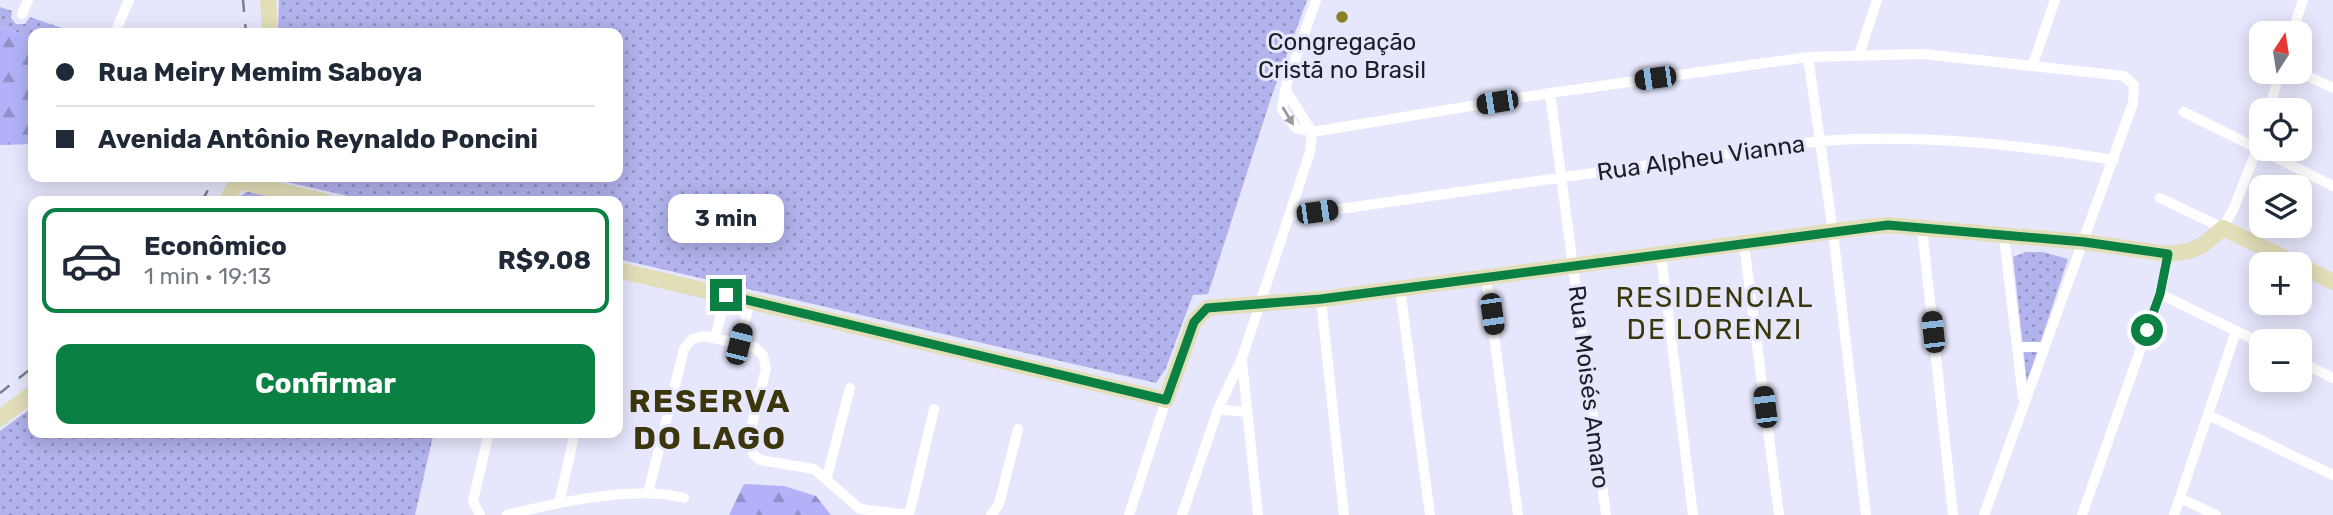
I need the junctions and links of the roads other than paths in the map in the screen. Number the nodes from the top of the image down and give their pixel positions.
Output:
1 (28, 0) edge
2 (129, 0) edge
3 (268, 0) edge
4 (1316, 0) edge
5 (1877, 0) edge
6 (2055, 0) edge
7 (2303, 0) edge
8 (22, 14) dead end
9 (2296, 21) edge
10 (117, 28) edge
11 (270, 28) edge
12 (1859, 55) junction
13 (1808, 57) junction
14 (2033, 64) junction
15 (2312, 78) edge
16 (2333, 88) edge
17 (1550, 93) junction
18 (2184, 112) dead end
19 (1312, 132) junction
20 (2249, 139) edge
21 (1819, 141) junction
22 (2114, 160) junction
23 (2253, 161) edge
24 (2290, 161) edge
25 (1562, 177) junction
26 (251, 182) edge
27 (256, 182) edge
28 (2333, 186) edge
29 (232, 196) edge
30 (306, 196) edge
31 (2160, 198) dead end
32 (1290, 216) junction
33 (1922, 228) junction
34 (2223, 228) junction
35 (1833, 232) junction
36 (2004, 237) junction
37 (2084, 242) junction
38 (1744, 244) junction
39 (2272, 252) edge
40 (2168, 254) junction
41 (1661, 255) junction
42 (1574, 264) junction
43 (623, 271) edge
44 (2312, 272) edge
45 (1486, 276) junction
46 (2333, 282) edge
47 (1400, 288) junction
48 (2160, 294) junction
49 (726, 295) junction
50 (1321, 299) junction
51 (750, 301) junction
52 (1260, 303) junction
53 (2236, 331) junction
54 (2249, 337) edge
55 (715, 338) junction
56 (739, 344) junction
57 (2019, 346) junction
58 (2045, 347) junction
59 (1242, 358) junction
60 (2312, 368) edge
61 (2333, 378) edge
62 (849, 388) dead end
63 (28, 397) edge
64 (1166, 400) junction
65 (2023, 403) junction
66 (934, 409) dead end
67 (1218, 410) junction
68 (1245, 412) junction
69 (2208, 415) junction
70 (0, 418) edge
71 (1018, 429) dead end
72 (488, 438) edge
73 (574, 438) edge
74 (2333, 475) edge
75 (827, 477) junction
76 (648, 493) junction
77 (684, 498) dead end
78 (2180, 498) junction
79 (559, 503) junction
80 (992, 514) edge
81 (480, 515) edge
82 (507, 515) edge
83 (908, 515) edge
84 (1129, 515) edge
85 (1182, 515) edge
86 (1258, 515) edge
87 (1344, 515) edge
88 (1430, 515) edge
89 (1518, 515) edge
90 (1606, 515) edge
91 (1693, 515) edge
92 (1779, 515) edge
93 (1866, 515) edge
94 (1953, 515) edge
95 (1984, 515) edge
96 (2082, 515) edge
97 (2174, 515) edge
98 (2216, 515) edge

1 - 8 street
2 - 10 street
3 - 11 street
4 - 19 street
5 - 12 street
6 - 14 street
7 - 9 street
12 - 13 street
12 - 14 street
13 - 17 street
13 - 21 street
14 - 22 street
15 - 16 street
17 - 19 street
17 - 25 street, Rua Moisés Amaro
18 - 20 street
19 - 32 street
21 - 22 street, Rua Alpheu Vianna
21 - 25 street, Rua Alpheu Vianna
21 - 35 street
22 - 37 street
23 - 34 street
24 - 28 street
25 - 32 street, Rua Alpheu Vianna
25 - 42 street, Rua Moisés Amaro
26 - 29 street
27 - 30 street
31 - 34 street
32 - 52 street
33 - 35 street
33 - 36 street
33 - 94 street
34 - 39 street
34 - 40 street
35 - 38 street
35 - 93 street
36 - 37 street
36 - 57 street
37 - 40 street
37 - 58 street
38 - 41 street
38 - 92 street
40 - 48 street
41 - 42 street
41 - 91 street
42 - 45 street
42 - 90 street, Rua Moisés Amaro
43 - 49 street
44 - 46 street
45 - 47 street
45 - 89 street
47 - 50 street
47 - 88 street
48 - 53 street
48 - 96 street
49 - 51 street
49 - 55 street
50 - 52 street
50 - 87 street
51 - 56 street
51 - 64 street
52 - 59 street
52 - 64 street
53 - 54 street
53 - 69 street
55 - 56 street
55 - 76 street
56 - 75 street
57 - 58 street
57 - 65 street
58 - 65 street
59 - 67 street
59 - 68 street
60 - 61 street
62 - 75 street
63 - 70 street
64 - 84 street
65 - 95 street
66 - 83 street
67 - 68 street
67 - 85 street
68 - 86 street
69 - 74 street
69 - 78 street
71 - 80 street
72 - 81 street
73 - 79 street
75 - 83 street
76 - 77 street
76 - 79 street
78 - 97 street
78 - 98 street
79 - 82 street

